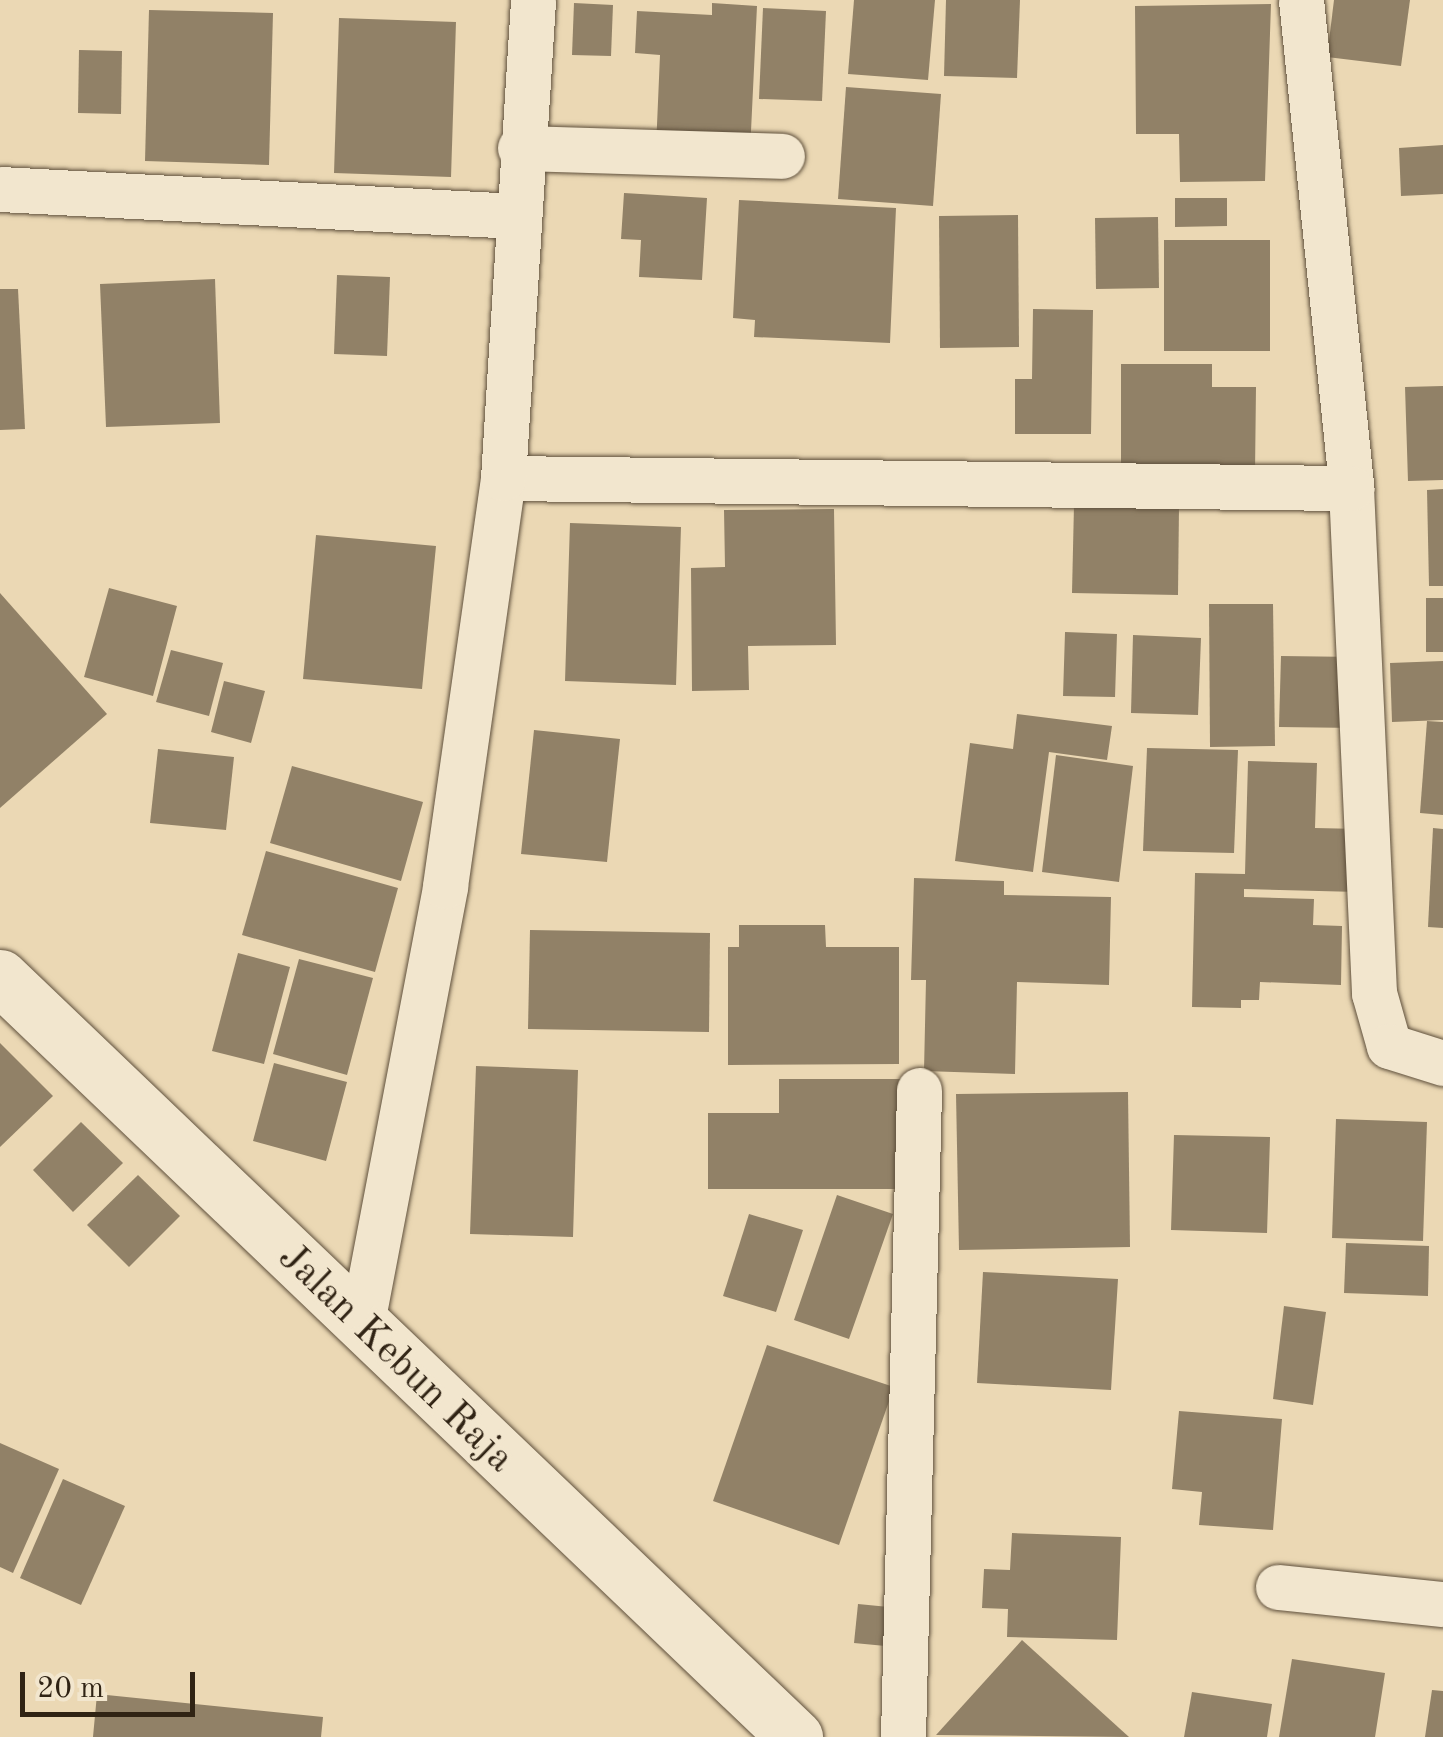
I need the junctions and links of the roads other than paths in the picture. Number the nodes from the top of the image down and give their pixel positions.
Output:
1 (533, 0) edge
2 (1301, 0) edge
3 (520, 148) junction
4 (782, 156) dead end
5 (0, 188) edge
6 (517, 216) junction
7 (503, 478) junction
8 (1351, 488) junction
9 (0, 977) edge
10 (1443, 1062) edge
11 (919, 1090) dead end
12 (360, 1328) junction
13 (1278, 1587) dead end
14 (1443, 1604) edge
15 (795, 1737) edge
16 (903, 1737) edge

1 - 3 street
2 - 8 street
3 - 4 street
3 - 6 street
5 - 6 street
6 - 7 street
7 - 8 street
7 - 12 street
8 - 10 street
9 - 12 street, Jalan Kebun Raja
11 - 16 street
12 - 15 street, Jalan Kebun Raja
13 - 14 street

